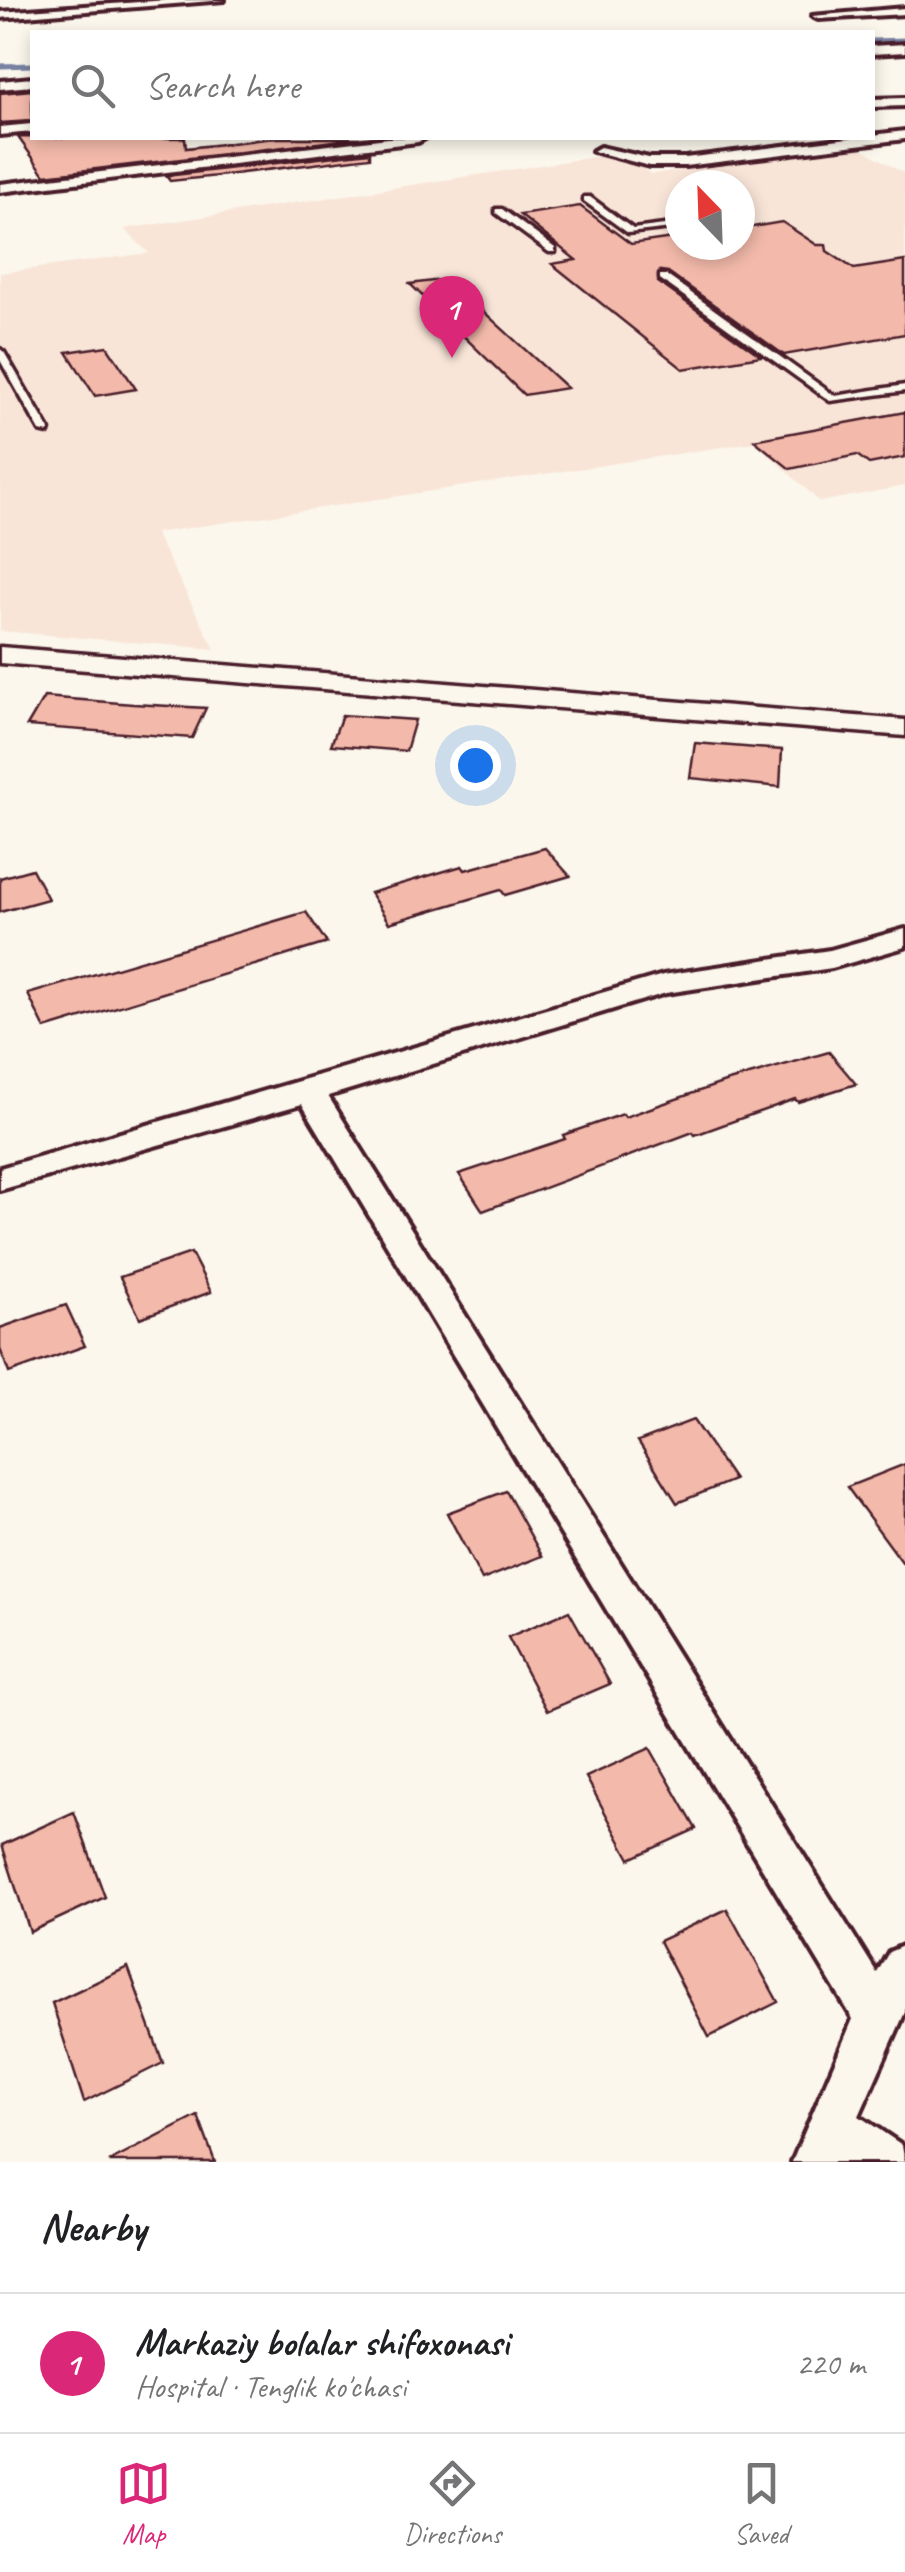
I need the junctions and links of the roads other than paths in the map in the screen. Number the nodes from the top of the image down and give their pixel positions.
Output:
1 (218, 0) edge
2 (905, 11) edge
3 (0, 15) edge
4 (810, 30) edge
5 (905, 48) edge
6 (875, 50) edge
7 (30, 82) edge
8 (0, 85) edge
9 (905, 102) edge
10 (875, 104) edge
11 (889, 125) dead end
12 (30, 128) edge
13 (0, 131) edge
14 (905, 135) edge
15 (875, 139) edge
16 (401, 140) edge
17 (864, 140) edge
18 (600, 152) dead end
19 (0, 188) edge
20 (587, 199) dead end
21 (499, 211) dead end
22 (665, 228) edge
23 (552, 250) dead end
24 (663, 277) dead end
25 (0, 352) edge
26 (905, 388) edge
27 (45, 431) dead end
28 (0, 656) edge
29 (905, 728) edge
30 (905, 938) edge
31 (310, 1092) junction
32 (0, 1179) edge
33 (905, 1968) edge
34 (877, 2016) junction
35 (825, 2145) edge
36 (884, 2162) edge

1 - 3 street
2 - 4 street
5 - 6 street
7 - 8 street
9 - 10 street
11 - 14 street
12 - 13 street
14 - 15 street
16 - 19 street
17 - 18 street
20 - 22 lane
21 - 23 lane
24 - 26 lane
25 - 27 lane
28 - 29 street
30 - 31 street
31 - 32 street
31 - 34 street
33 - 34 street
34 - 35 street
35 - 36 street

